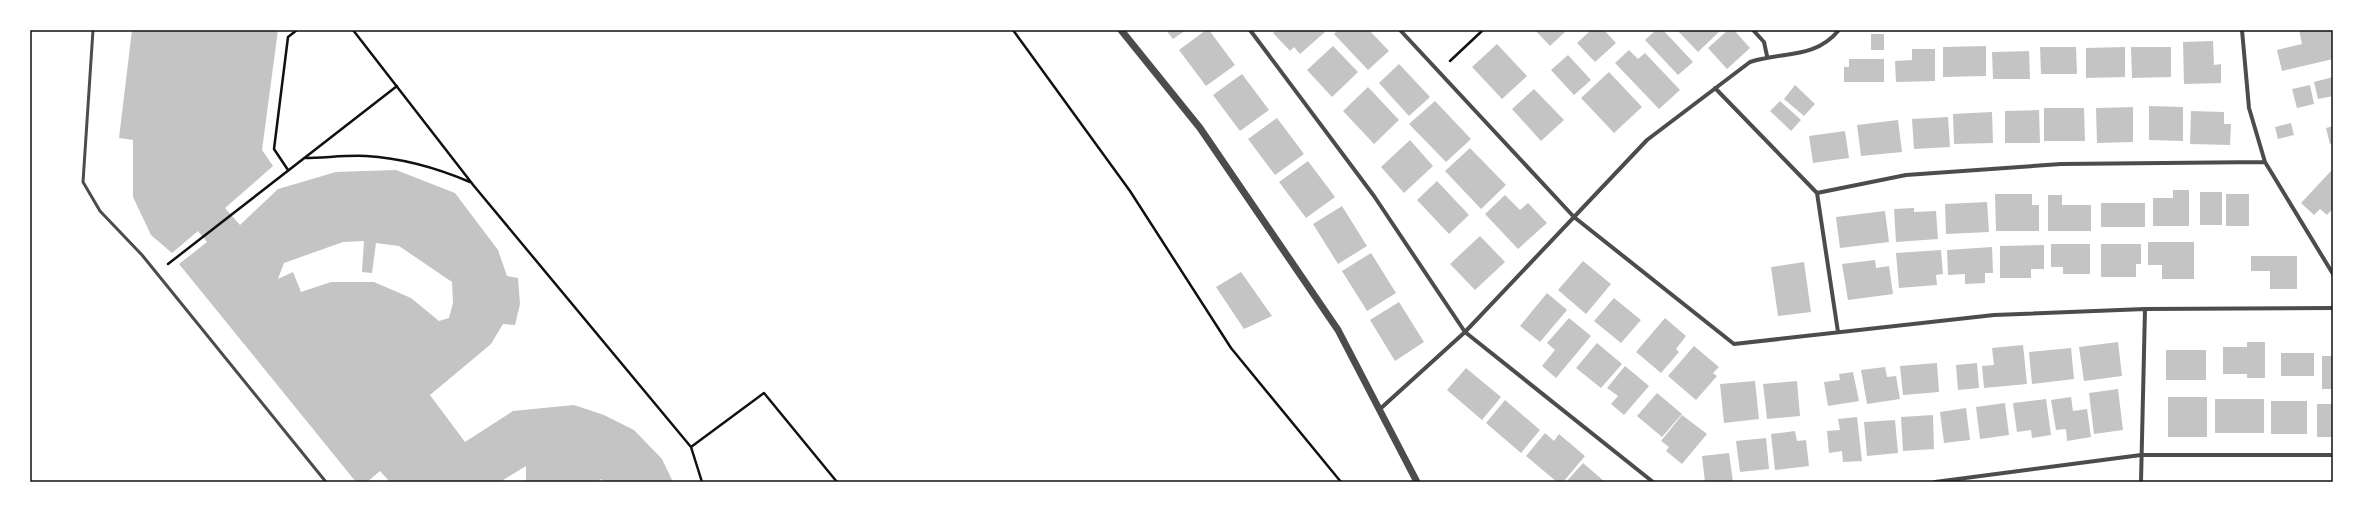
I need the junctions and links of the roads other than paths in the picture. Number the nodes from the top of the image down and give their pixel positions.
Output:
1 (93, 30) edge
2 (1121, 30) edge
3 (1250, 30) edge
4 (1400, 30) edge
5 (1753, 30) edge
6 (1839, 30) edge
7 (2242, 30) edge
8 (1767, 56) junction
9 (1715, 88) junction
10 (2265, 162) junction
11 (1817, 193) junction
12 (1574, 217) junction
13 (2333, 274) edge
14 (2333, 308) edge
15 (2145, 309) junction
16 (1465, 332) junction
17 (1838, 332) junction
18 (1380, 409) junction
19 (2141, 455) junction
20 (2333, 455) edge
21 (326, 482) edge
22 (1417, 482) edge
23 (1653, 482) edge
24 (1935, 482) edge
25 (2142, 482) edge

1 - 21 lane
2 - 18 street
3 - 16 street
4 - 12 street
5 - 8 street
6 - 8 street
7 - 10 street
8 - 9 street
9 - 11 street
9 - 12 street
10 - 11 street
10 - 13 street
11 - 17 street
12 - 16 street
12 - 17 street
14 - 15 street
15 - 17 street
15 - 19 street
16 - 18 street
16 - 23 street
18 - 22 street
19 - 20 street
19 - 24 street
19 - 25 street

